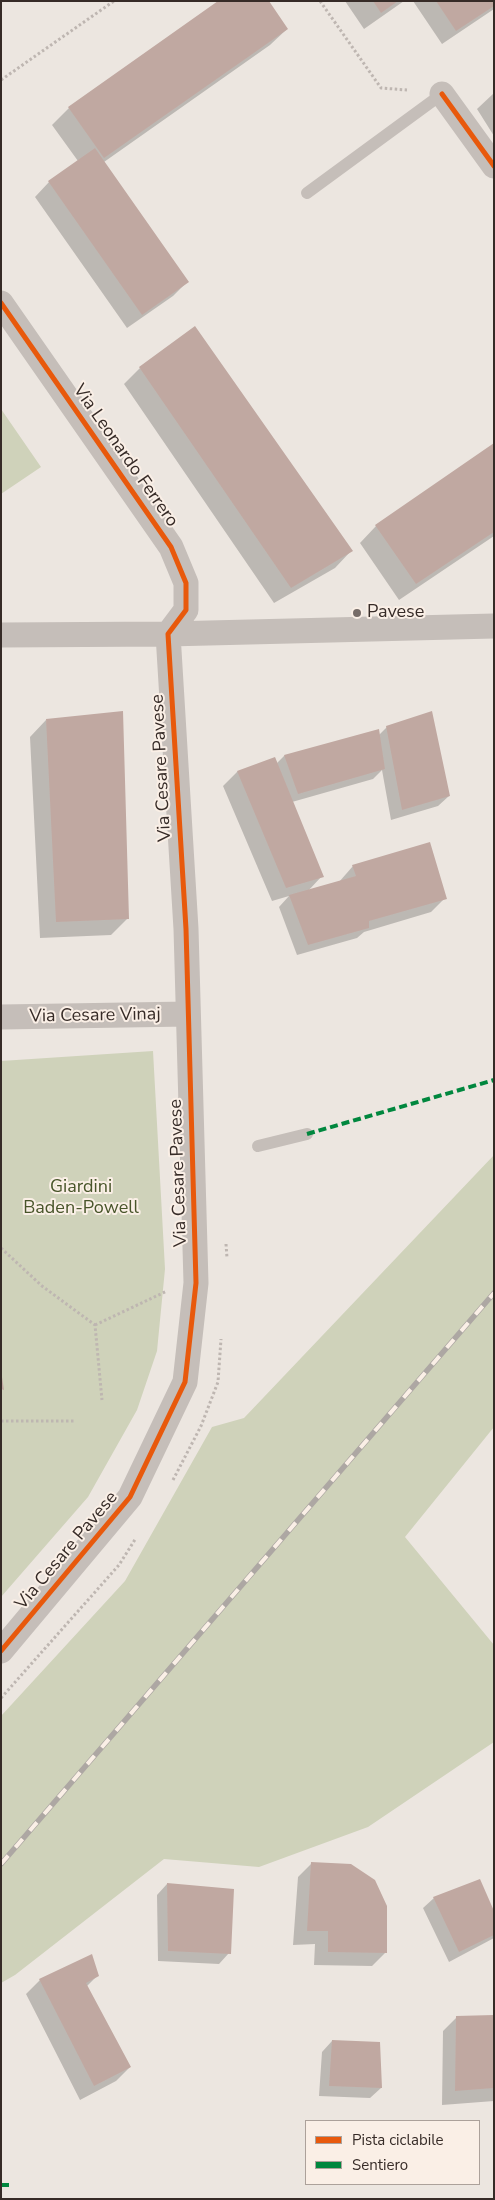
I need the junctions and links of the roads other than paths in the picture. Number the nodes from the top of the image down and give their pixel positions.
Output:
1 (442, 94) joint
2 (494, 166) edge
3 (307, 193) dead end
4 (1, 303) edge
5 (494, 626) edge
6 (168, 634) junction
7 (1, 635) edge
8 (188, 1014) junction
9 (1, 1018) edge
10 (307, 1134) dead end
11 (258, 1146) dead end
12 (1, 1651) edge

1 - 2 street
1 - 3 lane
4 - 6 street, Via Leonardo Ferrero
5 - 6 street
6 - 7 street
6 - 8 street, Via Cesare Pavese
8 - 9 street, Via Cesare Vinaj
8 - 12 street, Via Cesare Pavese
10 - 11 lane

